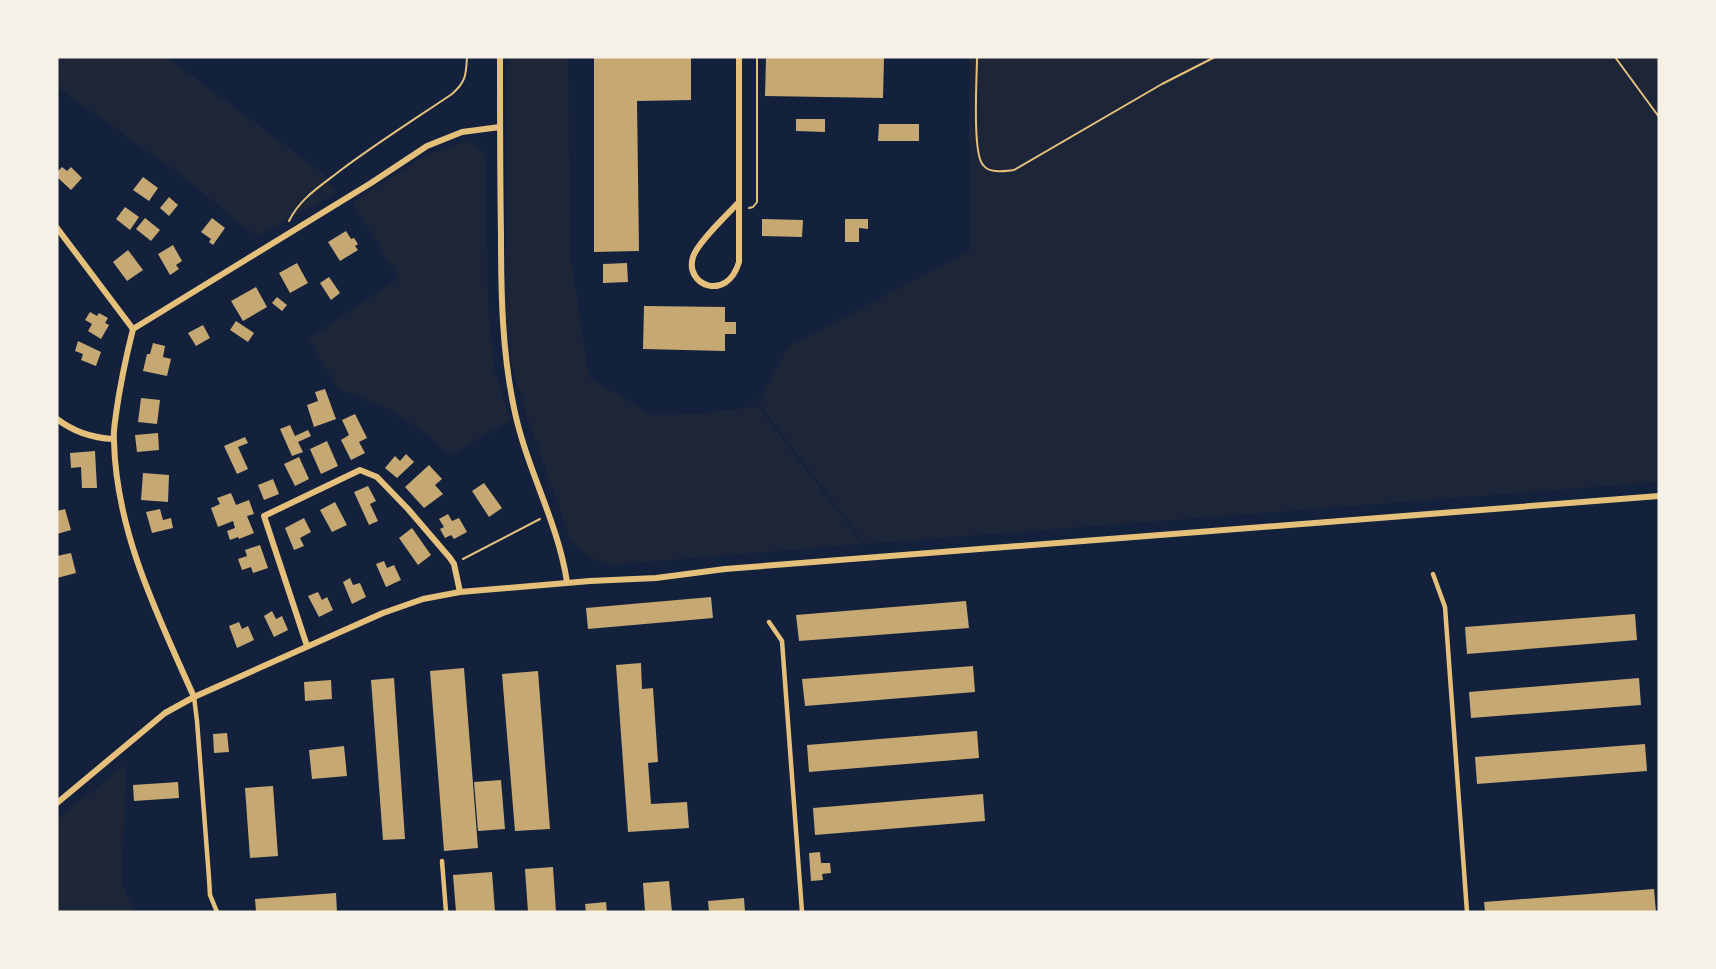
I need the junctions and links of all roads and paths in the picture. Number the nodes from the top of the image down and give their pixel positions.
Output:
1 (467, 57) edge
2 (500, 57) edge
3 (739, 57) edge
4 (757, 57) edge
5 (977, 57) edge
6 (1215, 57) edge
7 (1615, 57) edge
8 (1659, 117) edge
9 (500, 127) junction
10 (738, 206) junction
11 (57, 228) edge
12 (281, 237) junction
13 (133, 329) junction
14 (57, 419) edge
15 (113, 439) junction
16 (1659, 496) edge
17 (548, 514) junction
18 (454, 564) junction
19 (1433, 574) dead end
20 (567, 582) junction
21 (460, 592) junction
22 (769, 622) dead end
23 (307, 646) junction
24 (194, 697) junction
25 (57, 803) edge
26 (442, 861) dead end
27 (216, 912) edge
28 (446, 912) edge
29 (802, 912) edge
30 (1467, 912) edge

1 - 12 path
2 - 9 street
3 - 10 street
4 - 10 path
5 - 6 path
7 - 8 path
9 - 12 street
9 - 17 street
10 - 10 street
11 - 13 street
12 - 13 street
13 - 15 street
14 - 15 street
15 - 24 street
16 - 20 street
17 - 18 path
17 - 20 street
18 - 21 street
18 - 23 street
19 - 30 lane
20 - 21 street
21 - 23 street
22 - 29 lane
23 - 24 street
24 - 25 street
24 - 27 lane
26 - 28 lane

